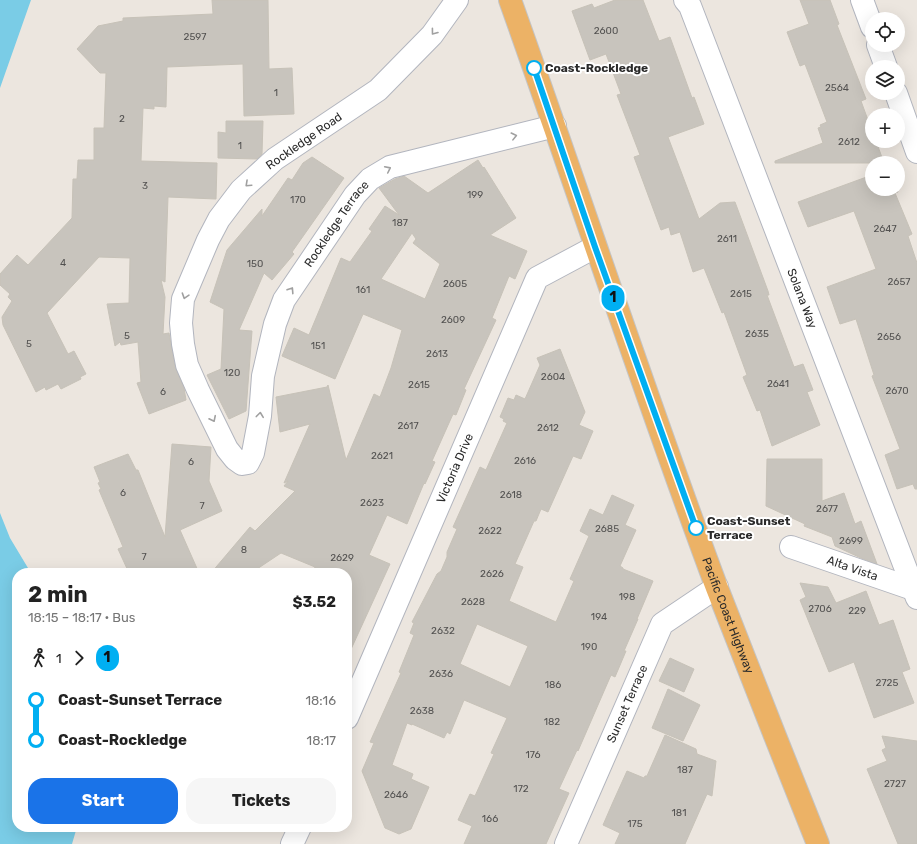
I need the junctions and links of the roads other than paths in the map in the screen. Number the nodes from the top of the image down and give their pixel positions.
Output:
1 (457, 0) edge
2 (510, 0) edge
3 (685, 0) edge
4 (862, 0) edge
5 (866, 12) edge
6 (898, 100) edge
7 (555, 126) junction
8 (917, 152) edge
9 (595, 247) junction
10 (253, 453) joint
11 (791, 547) dead end
12 (717, 587) junction
13 (915, 593) edge
14 (352, 706) edge
15 (298, 832) edge
16 (292, 844) edge
17 (566, 844) edge
18 (818, 844) edge

1 -> 10 street, Rockledge Road
2 - 7 highway, Pacific Coast Highway
3 - 13 street, Solana Way
4 - 5 street
6 - 8 street
7 - 9 highway, Pacific Coast Highway
10 -> 7 street, Rockledge Terrace
9 - 12 highway, Pacific Coast Highway
9 - 14 street, Victoria Drive
11 - 13 street, Alta Vista
12 - 17 street, Sunset Terrace
12 - 18 highway, Pacific Coast Highway
15 - 16 street

